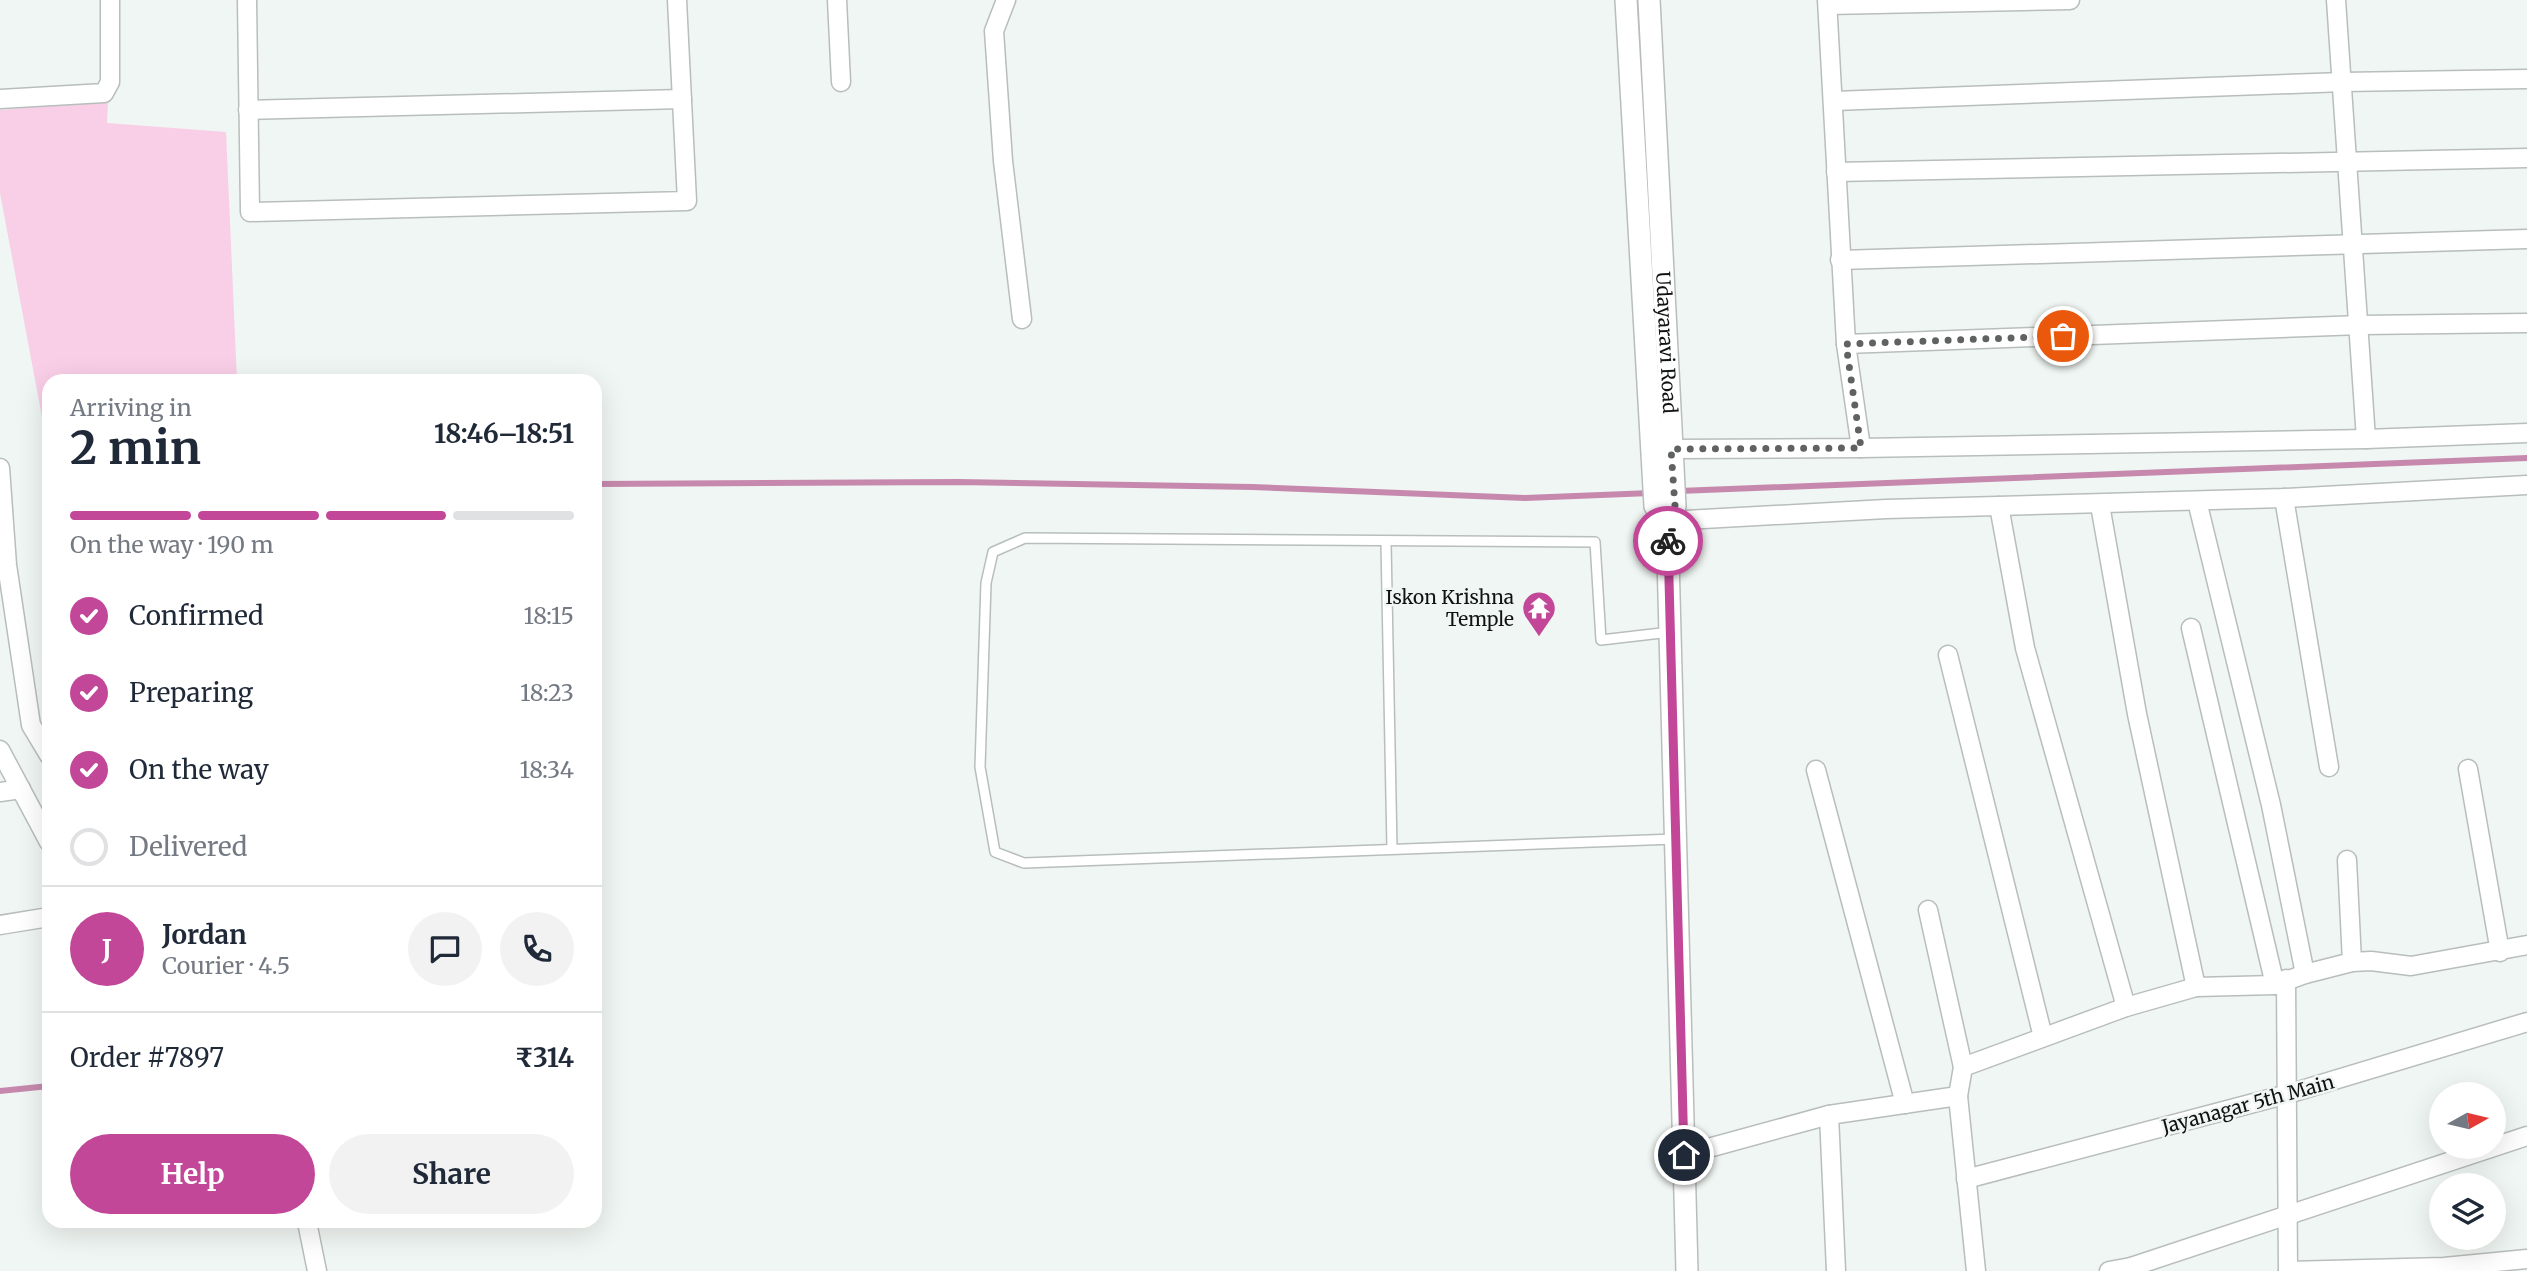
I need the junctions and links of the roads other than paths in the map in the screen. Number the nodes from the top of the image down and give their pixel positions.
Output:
1 (110, 0) edge
2 (247, 0) edge
3 (677, 0) edge
4 (837, 0) edge
5 (1006, 0) edge
6 (1626, 0) edge
7 (1649, 0) edge
8 (2070, 0) edge
9 (2336, 0) edge
10 (1828, 2) edge
11 (2527, 79) edge
12 (841, 82) dead end
13 (2343, 82) junction
14 (0, 99) edge
15 (682, 99) junction
16 (1834, 101) junction
17 (248, 110) junction
18 (2527, 158) edge
19 (2347, 160) junction
20 (1836, 172) junction
21 (2527, 239) edge
22 (2353, 245) junction
23 (1840, 260) junction
24 (1022, 319) dead end
25 (2527, 323) edge
26 (2361, 325) junction
27 (1846, 344) junction
28 (2527, 433) edge
29 (2366, 439) junction
30 (1861, 448) junction
31 (1665, 453) junction
32 (0, 468) edge
33 (2527, 485) edge
34 (2284, 498) junction
35 (2197, 501) junction
36 (2100, 505) junction
37 (1999, 506) junction
38 (1666, 511) junction
39 (1386, 542) junction
40 (2191, 628) dead end
41 (1670, 632) junction
42 (1948, 655) dead end
43 (42, 743) edge
44 (0, 750) edge
45 (2329, 767) dead end
46 (2469, 769) dead end
47 (1816, 770) dead end
48 (21, 789) junction
49 (0, 792) edge
50 (42, 829) edge
51 (1675, 839) junction
52 (1392, 849) junction
53 (2347, 860) dead end
54 (1928, 910) dead end
55 (42, 919) edge
56 (0, 925) edge
57 (2527, 945) edge
58 (2500, 952) junction
59 (2352, 962) junction
60 (2305, 974) junction
61 (2281, 982) junction
62 (2196, 988) junction
63 (2126, 1007) junction
64 (2527, 1022) edge
65 (2043, 1037) junction
66 (1963, 1067) junction
67 (2288, 1094) junction
68 (1958, 1096) junction
69 (1905, 1104) junction
70 (1829, 1115) junction
71 (2527, 1136) edge
72 (1684, 1155) junction
73 (1966, 1179) junction
74 (2288, 1216) junction
75 (308, 1228) edge
76 (2527, 1259) edge
77 (2131, 1269) edge
78 (2444, 1269) edge
79 (317, 1271) edge
80 (1687, 1271) edge
81 (1836, 1271) edge
82 (1976, 1271) edge
83 (2109, 1271) edge
84 (2288, 1271) edge

1 - 14 street
2 - 17 street
3 - 15 street
4 - 12 street
5 - 24 street
6 - 31 street
7 - 31 street, Udayaravi Road
8 - 10 street
9 - 13 street
10 - 16 street
11 - 13 street
13 - 16 street
13 - 19 street
15 - 17 street
15 - 17 street
16 - 20 street
18 - 19 street
19 - 20 street
19 - 22 street
20 - 23 street
21 - 22 street
22 - 23 street
22 - 26 street
23 - 27 street
25 - 26 street
26 - 27 street
26 - 29 street
27 - 30 street
28 - 29 street
29 - 30 street
30 - 31 street
31 - 38 street, Udayaravi Road
32 - 43 street
33 - 34 street
34 - 35 street
34 - 45 street
35 - 36 street
35 - 60 street
36 - 37 street
36 - 62 street
37 - 38 street
37 - 63 street
38 - 41 street, Udayaravi Road
39 - 41 lane
39 - 52 lane
39 - 52 lane
40 - 61 street
41 - 51 street, Udayaravi Road
42 - 65 street
44 - 48 street
46 - 58 street
47 - 69 street
48 - 49 street
48 - 50 street
51 - 52 lane
51 - 72 street, Udayaravi Road
53 - 59 street
54 - 66 street
55 - 56 street
57 - 58 street
58 - 59 street
59 - 60 street
60 - 61 street
61 - 62 street
61 - 67 street
62 - 63 street
63 - 65 street
64 - 67 street, Jayanagar 5th Main
65 - 66 street
66 - 68 street
67 - 73 street, Jayanagar 5th Main
67 - 74 street
68 - 69 street
68 - 73 street
69 - 70 street
70 - 72 street
70 - 81 street
71 - 74 street
72 - 80 street, Udayaravi Road
73 - 82 street
74 - 77 street
74 - 84 street
75 - 79 street
76 - 78 street
77 - 83 street
78 - 84 street

